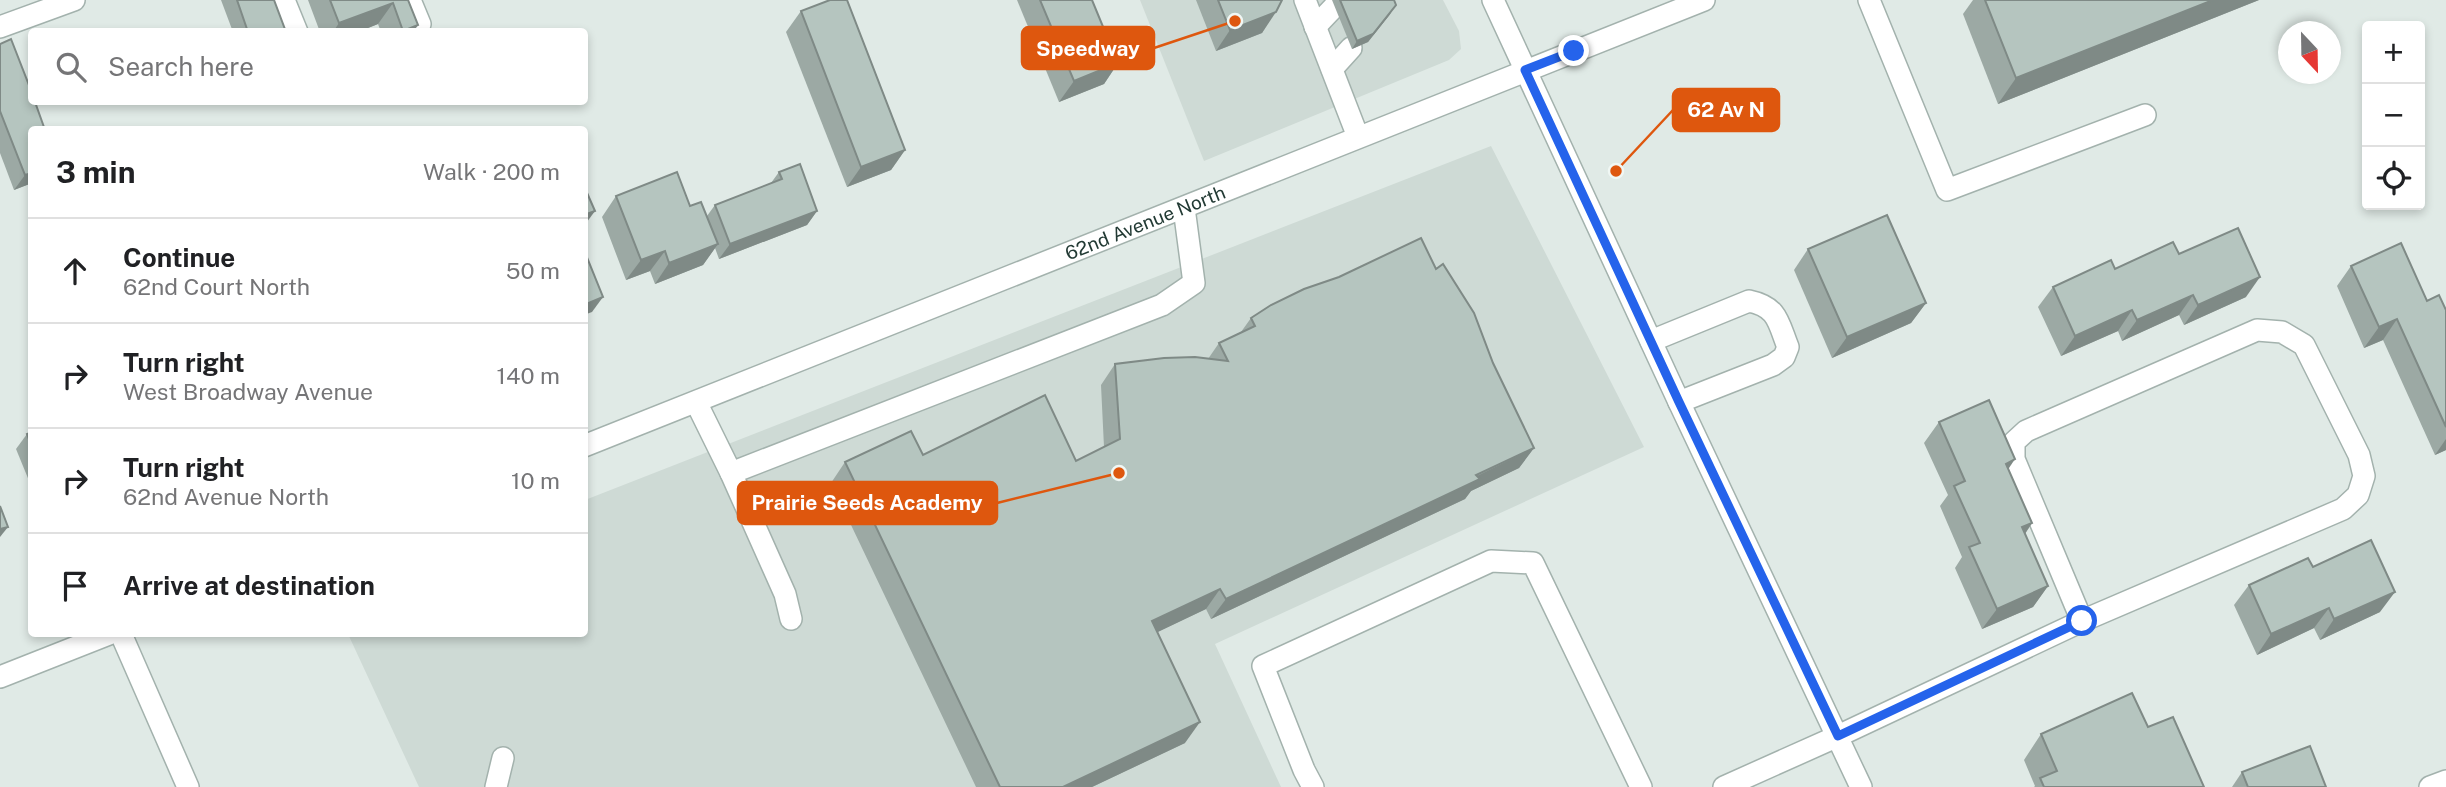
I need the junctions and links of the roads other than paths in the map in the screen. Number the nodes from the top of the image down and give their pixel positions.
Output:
1 (74, 0) edge
2 (284, 0) edge
3 (410, 0) edge
4 (1305, 0) edge
5 (1493, 0) edge
6 (1704, 0) edge
7 (1869, 0) edge
8 (1333, 8) dead end
9 (420, 24) edge
10 (0, 27) edge
11 (1315, 27) junction
12 (296, 28) edge
13 (1351, 48) dead end
14 (1332, 69) junction
15 (1525, 70) junction
16 (2145, 115) dead end
17 (1358, 137) junction
18 (1184, 208) junction
19 (1651, 341) junction
20 (696, 402) junction
21 (1679, 402) junction
22 (588, 444) edge
23 (731, 473) junction
24 (791, 619) dead end
25 (2082, 621) junction
26 (101, 637) edge
27 (122, 637) edge
28 (0, 677) edge
29 (1838, 736) junction
30 (503, 758) dead end
31 (2446, 781) edge
32 (188, 787) edge
33 (496, 787) edge
34 (1313, 787) edge
35 (1641, 787) edge
36 (1724, 787) edge
37 (1861, 787) edge
38 (2430, 787) edge

1 - 10 street
2 - 12 street
3 - 9 street
4 - 11 street
5 - 15 street
6 - 15 street, 62nd Avenue North
7 - 16 street
8 - 11 street
11 - 14 street
13 - 14 street
14 - 17 street
15 - 17 street, 62nd Avenue North
15 - 19 street
17 - 18 street, 62nd Avenue North
18 - 20 street, 62nd Avenue North
18 - 23 street
19 - 21 street
19 - 21 street
20 - 22 street, 62nd Avenue North
20 - 23 street
21 - 29 street
23 - 24 street
25 - 25 street
25 - 29 street
26 - 28 street
27 - 32 street
29 - 36 street
29 - 37 street
30 - 33 street
31 - 38 street
34 - 35 street

